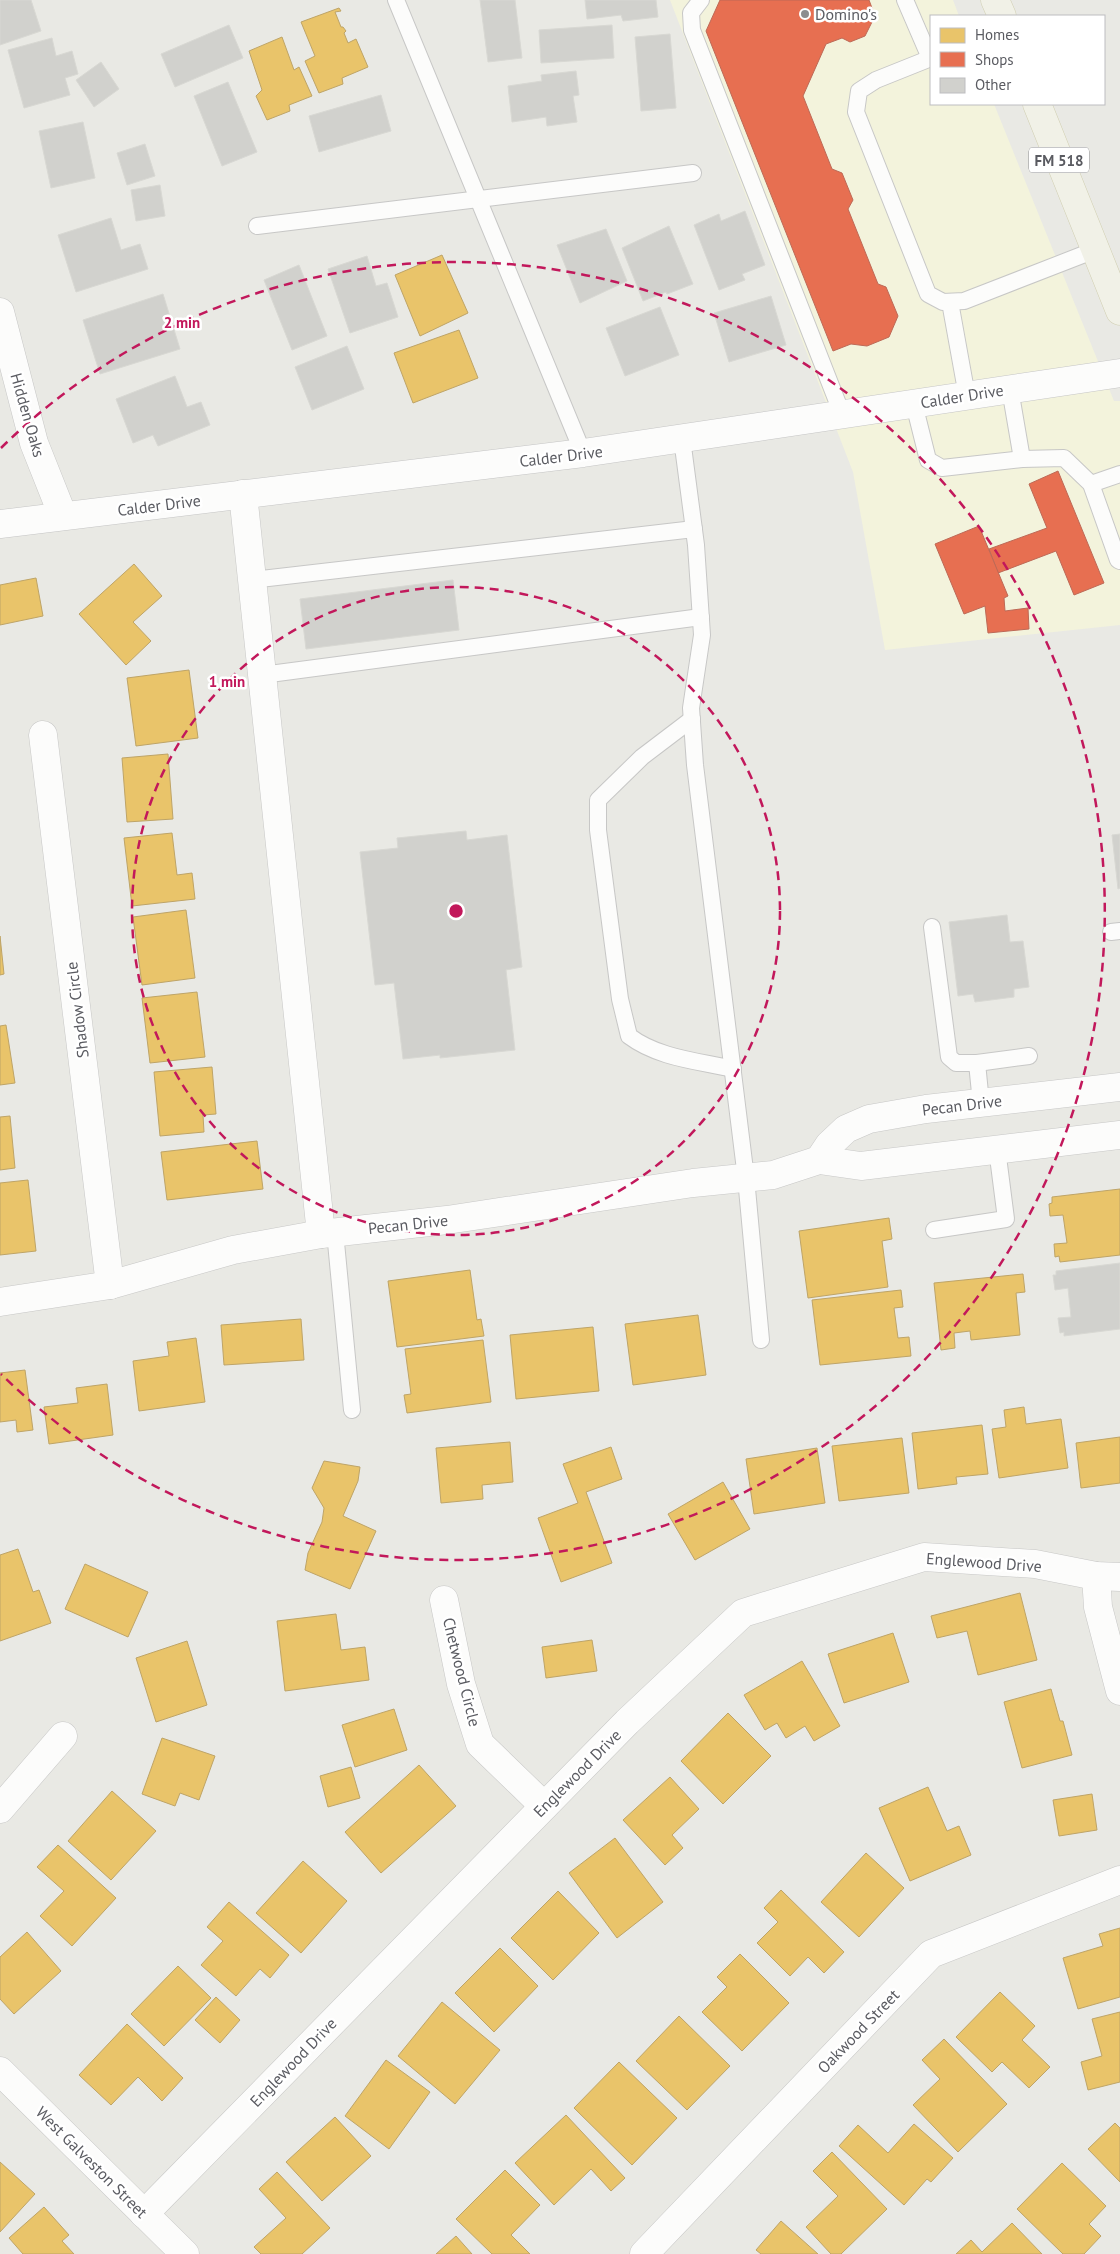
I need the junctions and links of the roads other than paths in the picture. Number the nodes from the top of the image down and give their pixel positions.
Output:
1 (396, 0) edge
2 (701, 0) edge
3 (905, 0) edge
4 (995, 0) edge
5 (1002, 15) edge
6 (930, 56) edge
7 (930, 58) edge
8 (1037, 105) edge
9 (693, 173) dead end
10 (478, 200) junction
11 (257, 226) dead end
12 (1095, 250) junction
13 (950, 302) junction
14 (1120, 311) edge
15 (0, 312) edge
16 (1120, 373) edge
17 (1010, 389) junction
18 (967, 396) junction
19 (914, 404) junction
20 (842, 414) junction
21 (682, 438) junction
22 (582, 453) junction
23 (1022, 459) junction
24 (1120, 474) edge
25 (1091, 484) junction
26 (243, 494) junction
27 (62, 516) junction
28 (0, 524) edge
29 (694, 529) junction
30 (1120, 561) edge
31 (252, 580) junction
32 (701, 617) junction
33 (262, 675) junction
34 (692, 719) junction
35 (43, 736) dead end
36 (932, 927) dead end
37 (1029, 1056) dead end
38 (977, 1063) junction
39 (733, 1069) junction
40 (1120, 1087) edge
41 (981, 1103) junction
42 (1120, 1135) edge
43 (997, 1149) junction
44 (819, 1160) junction
45 (746, 1178) junction
46 (934, 1230) dead end
47 (328, 1233) junction
48 (110, 1285) junction
49 (0, 1302) edge
50 (761, 1340) dead end
51 (352, 1410) dead end
52 (1108, 1576) edge
53 (444, 1600) dead end
54 (1120, 1691) edge
55 (63, 1736) dead end
56 (544, 1806) junction
57 (0, 1809) edge
58 (1120, 1880) edge
59 (0, 2071) edge
60 (144, 2214) junction
61 (185, 2254) edge
62 (644, 2254) edge

1 - 10 lane
2 - 20 lane
3 - 6 lane
4 - 5 main road
7 - 13 lane
8 - 12 main road, FM 518
9 - 10 lane
10 - 11 lane
10 - 22 lane
12 - 13 lane
12 - 14 main road, FM 518
13 - 18 lane
15 - 27 street, Hidden Oaks
16 - 17 street, Calder Drive
17 - 18 street, Calder Drive
17 - 23 lane
18 - 19 street, Calder Drive
19 - 20 street, Calder Drive
19 - 23 lane
20 - 21 street, Calder Drive
21 - 22 street, Calder Drive
21 - 29 lane
22 - 26 street, Calder Drive
23 - 25 lane
24 - 25 lane
25 - 30 lane
26 - 27 street, Calder Drive
26 - 31 street
27 - 28 street, Calder Drive
29 - 31 lane
29 - 32 lane
31 - 33 street
32 - 33 lane
32 - 34 lane
33 - 47 street
34 - 39 lane
34 - 39 lane
35 - 48 street, Shadow Circle
36 - 38 lane
37 - 38 lane
38 - 41 lane
39 - 45 lane
40 - 41 street, Pecan Drive
41 - 44 street, Pecan Drive
42 - 43 street, Pecan Drive
43 - 44 street, Pecan Drive
43 - 46 lane
44 - 45 street, Pecan Drive
45 - 47 street, Pecan Drive
45 - 50 lane
47 - 48 street, Pecan Drive
47 - 51 lane
48 - 49 street, Pecan Drive
52 - 54 street
52 - 56 street, Englewood Drive
53 - 56 street, Chetwood Circle
55 - 57 street
56 - 60 street, Englewood Drive
58 - 62 street, Oakwood Street
59 - 60 street, West Galveston Street
60 - 61 street, West Galveston Street

